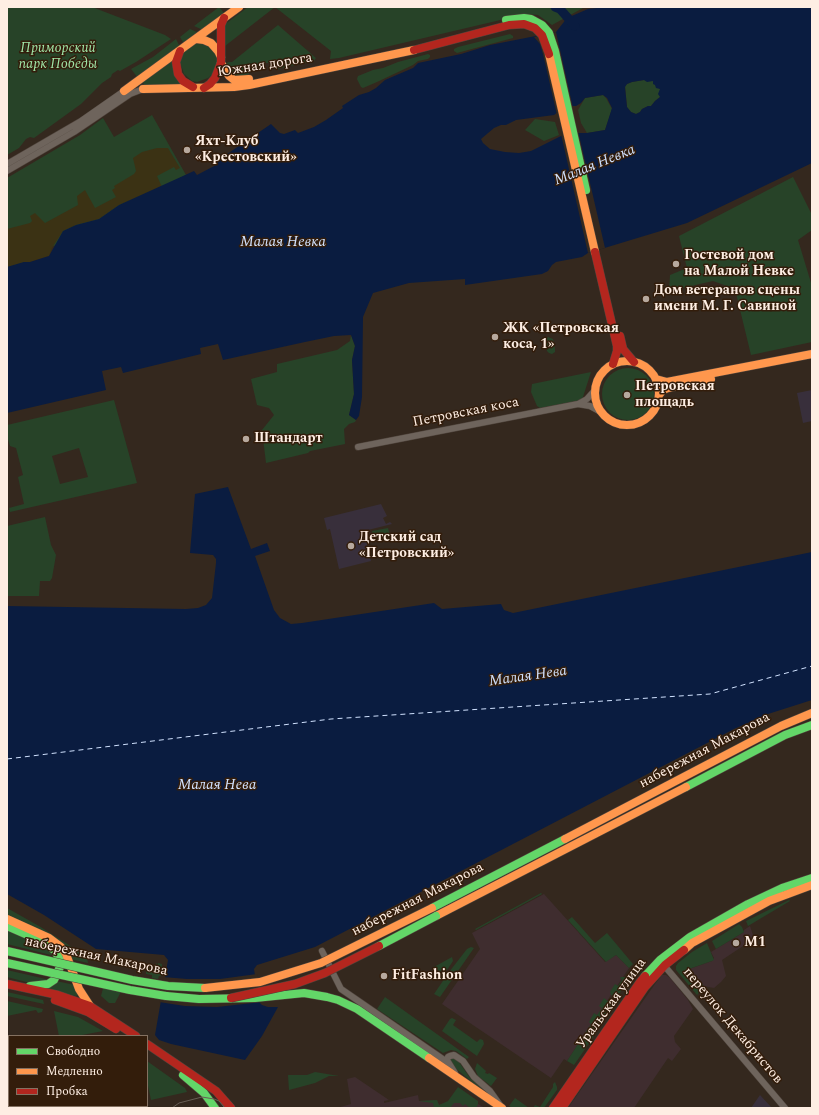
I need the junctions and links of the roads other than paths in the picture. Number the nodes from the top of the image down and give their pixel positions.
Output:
1 (239, 7) edge
2 (224, 18) junction
3 (546, 34) junction
4 (196, 39) junction
5 (180, 50) junction
6 (221, 60) junction
7 (195, 88) junction
8 (204, 88) junction
9 (143, 89) joint
10 (124, 91) joint
11 (7, 164) edge
12 (7, 171) edge
13 (597, 250) junction
14 (812, 354) edge
15 (812, 359) edge
16 (634, 362) junction
17 (613, 364) junction
18 (656, 379) junction
19 (595, 390) junction
20 (659, 395) junction
21 (578, 404) junction
22 (601, 412) junction
23 (358, 447) dead end
24 (812, 713) edge
25 (809, 726) edge
26 (812, 878) edge
27 (812, 885) edge
28 (7, 919) edge
29 (7, 926) edge
30 (7, 951) edge
31 (322, 951) dead end
32 (7, 963) edge
33 (662, 963) junction
34 (7, 984) edge
35 (20, 986) junction
36 (7, 989) edge
37 (230, 998) junction
38 (90, 1006) junction
39 (124, 1035) edge
40 (134, 1035) edge
41 (148, 1045) edge
42 (148, 1051) edge
43 (447, 1062) junction
44 (458, 1077) junction
45 (224, 1098) junction
46 (215, 1107) edge
47 (231, 1108) edge
48 (502, 1108) edge
49 (553, 1108) edge
50 (562, 1108) edge
51 (785, 1108) edge

1 - 2 main road
2 - 4 main road
2 - 6 main road
3 - 6 main road, Южная дорога
3 - 8 main road, Южная дорога
3 - 13 main road
4 - 5 main road
4 - 6 main road
5 - 7 main road
5 - 10 main road
6 - 8 main road
7 - 8 main road, Южная дорога
7 - 9 main road, Южная дорога
9 - 12 street, Южная дорога
10 - 11 street
13 - 16 main road
13 - 17 main road
14 - 18 main road
15 - 20 main road
16 - 17 main road
16 - 18 main road
17 - 19 main road
18 - 20 main road
19 - 21 street, Петровская коса
19 - 22 main road
20 - 22 main road
21 - 22 street, Петровская коса
21 - 23 street, Петровская коса
24 - 30 main road, набережная Макарова, bridge
25 - 37 main road, набережная Макарова, bridge
26 - 33 main road, Уральская улица
27 - 33 main road, Уральская улица
28 - 38 main road
29 - 35 main road
31 - 43 street
32 - 37 main road, набережная Макарова, bridge
33 - 49 main road, Уральская улица
33 - 50 main road, Уральская улица
33 - 51 street, переулок Декабристов
34 - 35 main road
35 - 38 main road
36 - 39 main road
37 - 44 main road, bridge
38 - 40 main road
41 - 45 main road
42 - 46 main road
43 - 44 street
43 - 48 street
44 - 48 main road
45 - 46 street
45 - 47 main road

